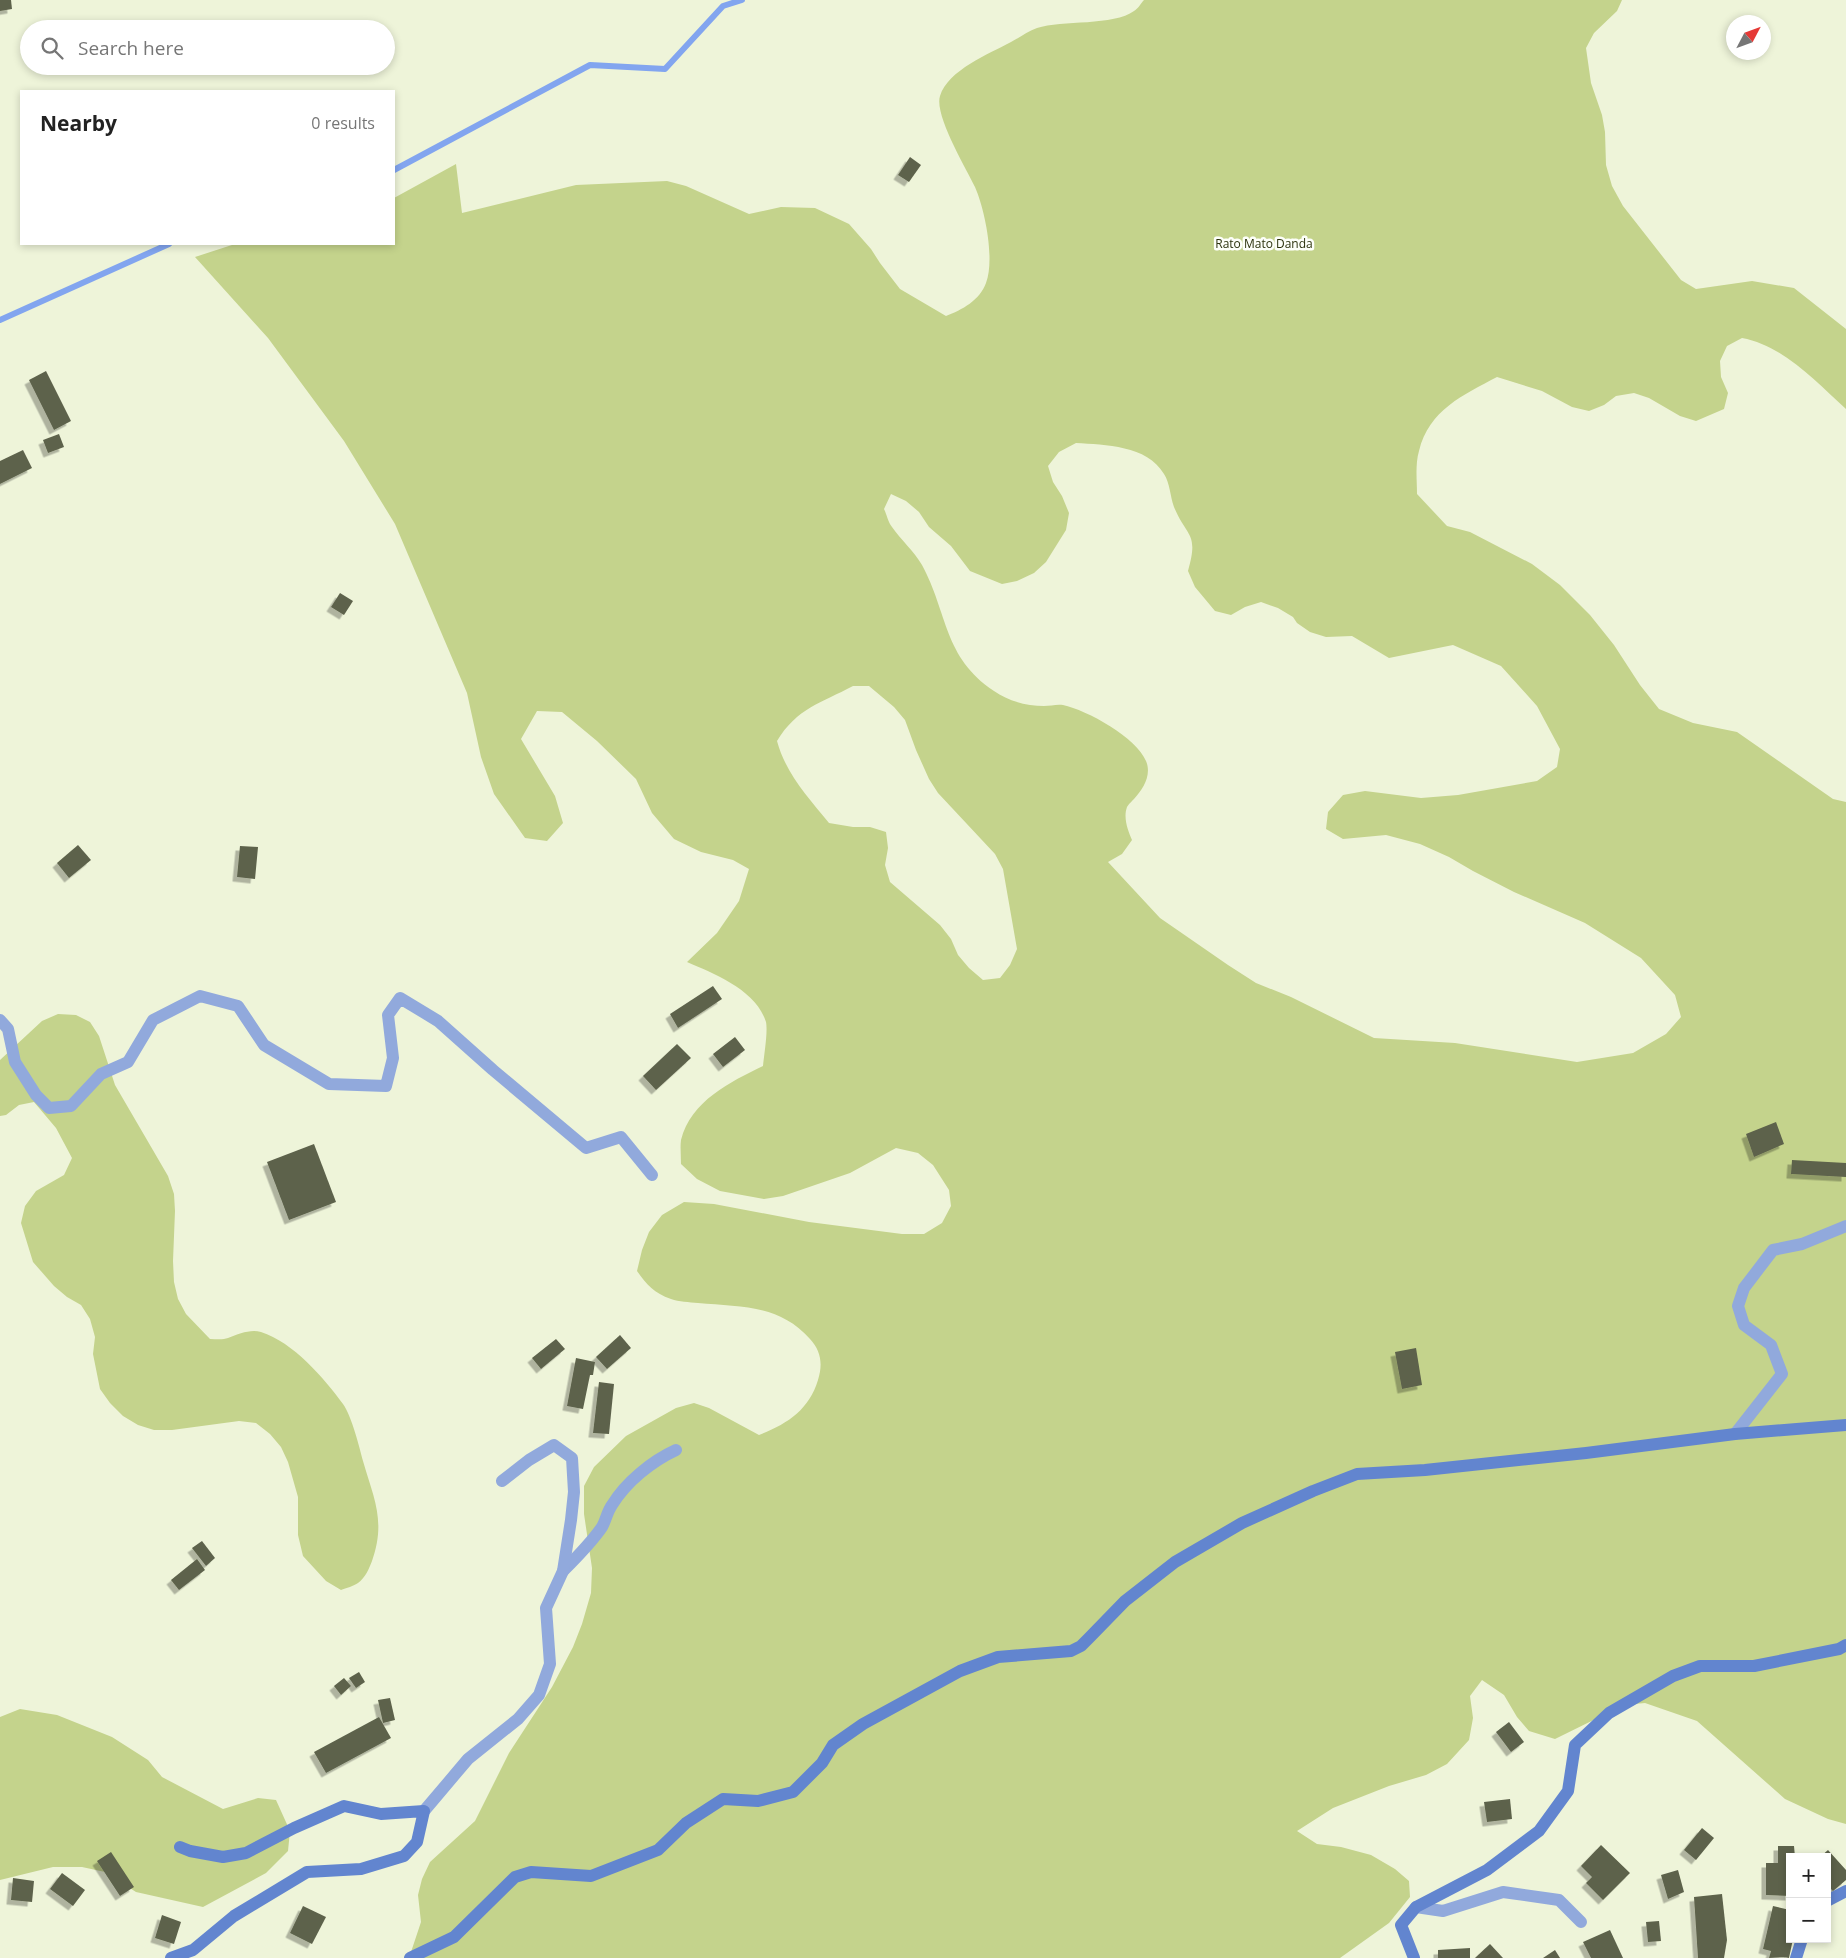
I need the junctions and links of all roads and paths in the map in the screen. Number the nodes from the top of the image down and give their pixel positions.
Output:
1 (0, 1020) edge
2 (652, 1175) dead end
3 (1846, 1226) edge
4 (1846, 1426) edge
5 (1735, 1434) junction
6 (676, 1450) dead end
7 (502, 1481) dead end
8 (563, 1571) junction
9 (1846, 1645) edge
10 (424, 1811) junction
11 (180, 1847) dead end
12 (1846, 1891) edge
13 (1831, 1899) edge
14 (1416, 1907) junction
15 (1581, 1922) dead end
16 (1801, 1943) edge
17 (171, 1958) edge
18 (410, 1958) edge
19 (1414, 1958) edge
20 (1796, 1958) edge

1 - 2 street
3 - 5 street
4 - 5 street
5 - 18 street
6 - 8 street
7 - 8 street
8 - 10 street
9 - 14 street
10 - 11 street
10 - 17 street
12 - 13 street
14 - 15 street
14 - 19 street
16 - 20 street

